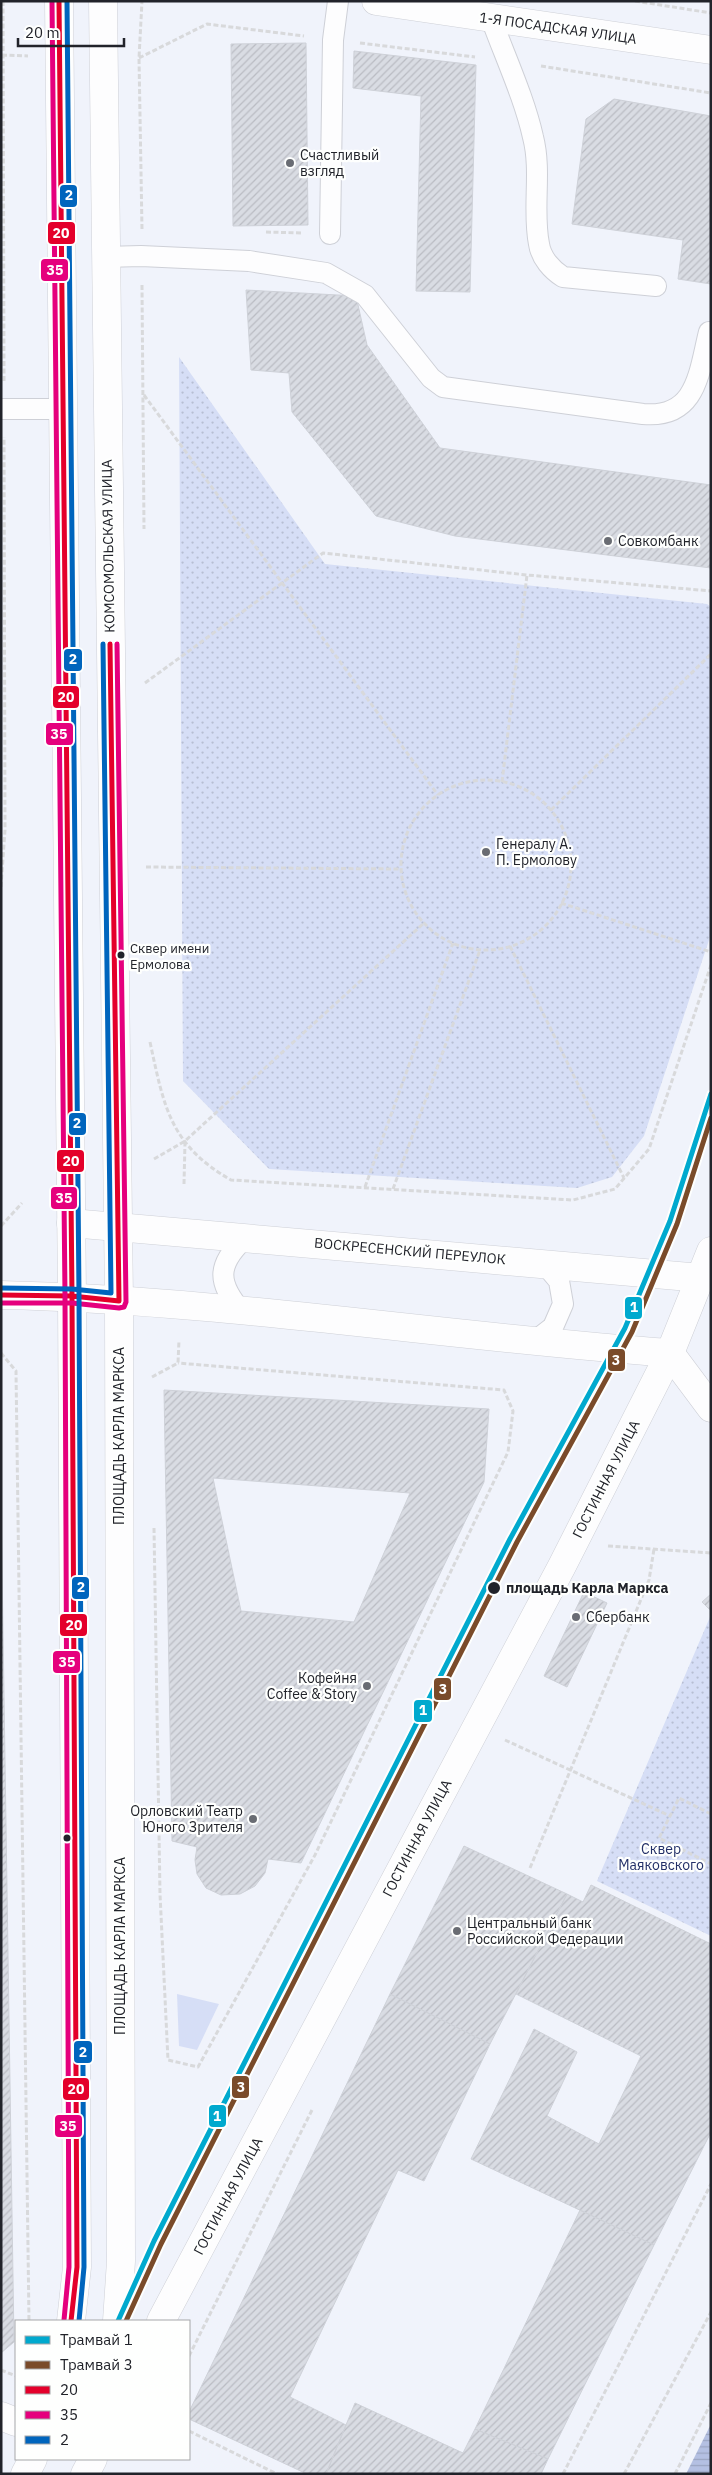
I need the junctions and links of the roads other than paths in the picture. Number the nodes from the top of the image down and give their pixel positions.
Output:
1 (59, 1) edge
2 (103, 1) edge
3 (338, 1) edge
4 (376, 1) edge
5 (491, 18) junction
6 (711, 50) edge
7 (330, 234) dead end
8 (104, 257) junction
9 (656, 286) dead end
10 (709, 332) dead end
11 (2, 409) edge
12 (63, 409) junction
13 (71, 1222) junction
14 (118, 1227) junction
15 (246, 1237) junction
16 (711, 1251) edge
17 (544, 1263) junction
18 (701, 1278) junction
19 (1, 1295) edge
20 (72, 1296) junction
21 (119, 1301) junction
22 (242, 1312) junction
23 (535, 1341) junction
24 (670, 1353) junction
25 (711, 1408) edge
26 (71, 2320) edge
27 (116, 2320) edge
28 (162, 2320) edge
29 (1, 2416) edge
30 (15, 2422) edge
31 (32, 2460) edge
32 (92, 2460) edge
33 (25, 2474) edge
34 (85, 2474) edge

1 - 12 main road
2 - 8 main road, КОМСОМОЛЬСКАЯ УЛИЦА
3 - 7 lane
4 - 5 main road, 1-Я ПОСАДСКАЯ УЛИЦА
5 - 6 main road, 1-Я ПОСАДСКАЯ УЛИЦА
5 - 9 lane
8 - 10 lane
8 - 14 main road, КОМСОМОЛЬСКАЯ УЛИЦА
11 - 12 lane
12 - 13 main road
13 - 14 main road, ВОСКРЕСЕНСКИЙ ПЕРЕУЛОК
13 - 20 main road
14 - 15 main road, ВОСКРЕСЕНСКИЙ ПЕРЕУЛОК
14 - 21 main road, КОМСОМОЛЬСКАЯ УЛИЦА
15 - 17 main road, ВОСКРЕСЕНСКИЙ ПЕРЕУЛОК
15 - 22 lane
16 - 18 main road, ГОСТИННАЯ УЛИЦА
17 - 18 main road, ВОСКРЕСЕНСКИЙ ПЕРЕУЛОК
17 - 23 lane
18 - 24 main road, ГОСТИННАЯ УЛИЦА
19 - 20 main road
20 - 21 main road
20 - 26 main road
21 - 22 main road
21 - 27 main road, ПЛОЩАДЬ КАРЛА МАРКСА
22 - 23 main road
23 - 24 main road
24 - 25 main road
24 - 28 main road, ГОСТИННАЯ УЛИЦА
29 - 30 main road
31 - 33 main road
32 - 34 main road

